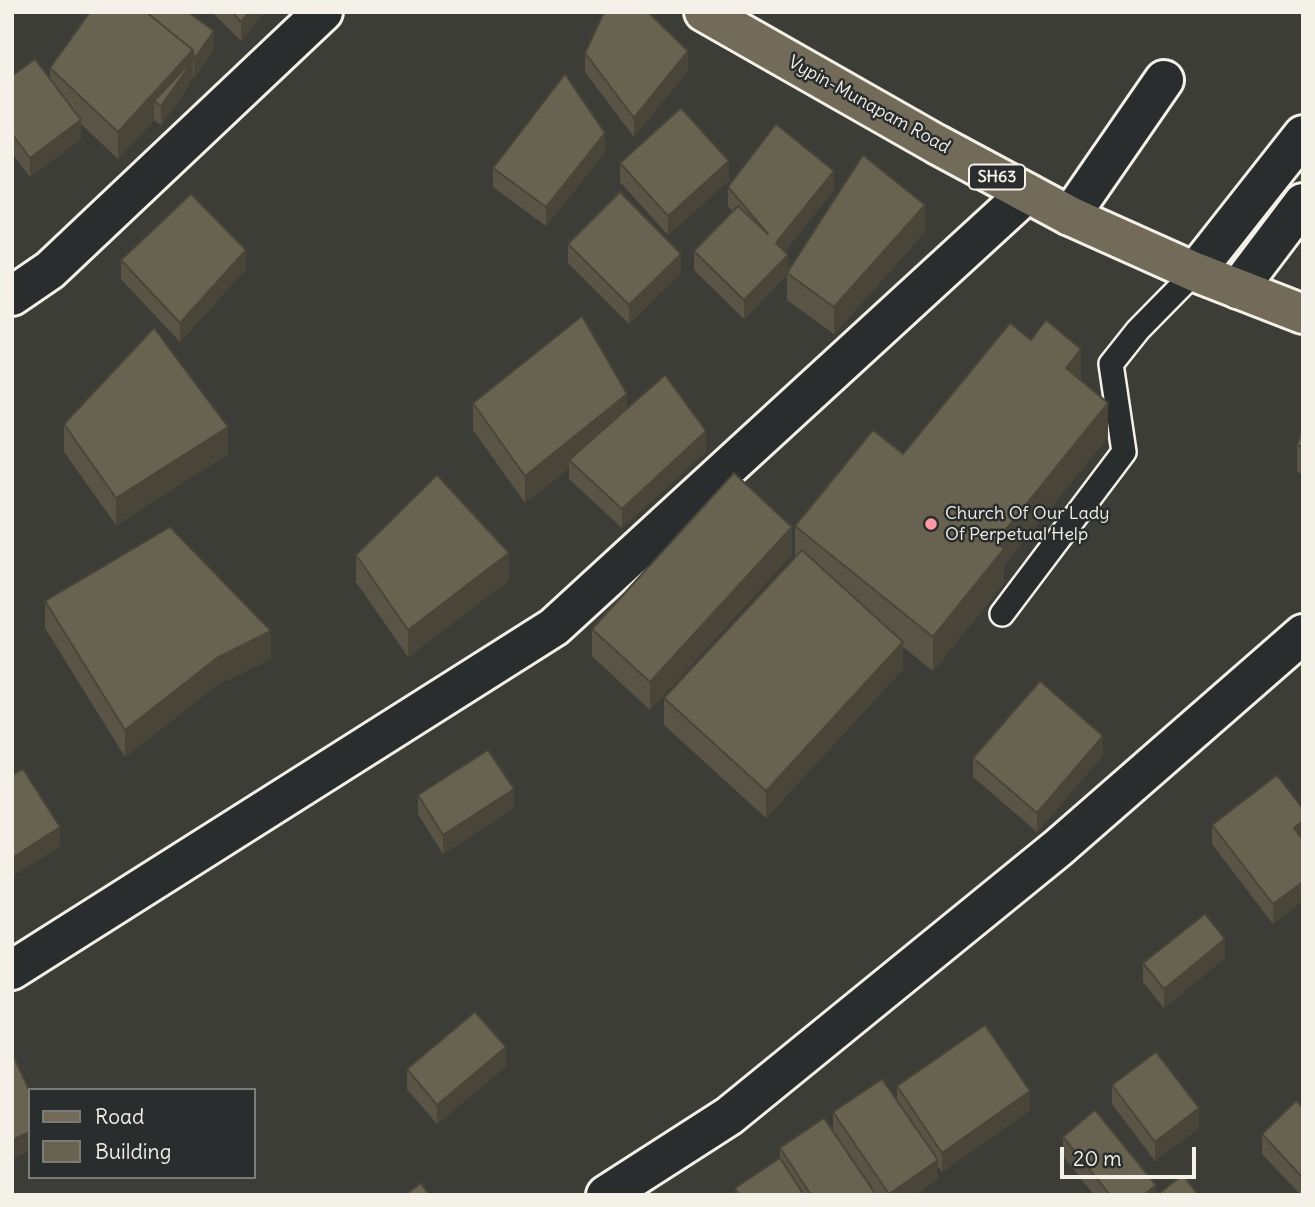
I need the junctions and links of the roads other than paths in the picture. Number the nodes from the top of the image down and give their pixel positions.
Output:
1 (323, 12) edge
2 (704, 12) edge
3 (1164, 80) dead end
4 (1303, 135) edge
5 (1027, 193) junction
6 (1303, 203) edge
7 (1070, 216) junction
8 (1195, 272) junction
9 (1238, 289) junction
10 (12, 296) edge
11 (1303, 314) edge
12 (1002, 614) dead end
13 (1303, 634) edge
14 (12, 970) edge
15 (606, 1195) edge

1 - 10 street
2 - 5 main road, Vypin-Munapam Road / SH63
3 - 7 street
4 - 8 street
5 - 7 main road, Vypin-Munapam Road / SH63
5 - 14 street
6 - 9 street
7 - 8 main road, Vypin-Munapam Road / SH63
8 - 9 main road, Vypin-Munapam Road / SH63
8 - 12 lane
9 - 11 main road, Vypin-Munapam Road / SH63
13 - 15 street

